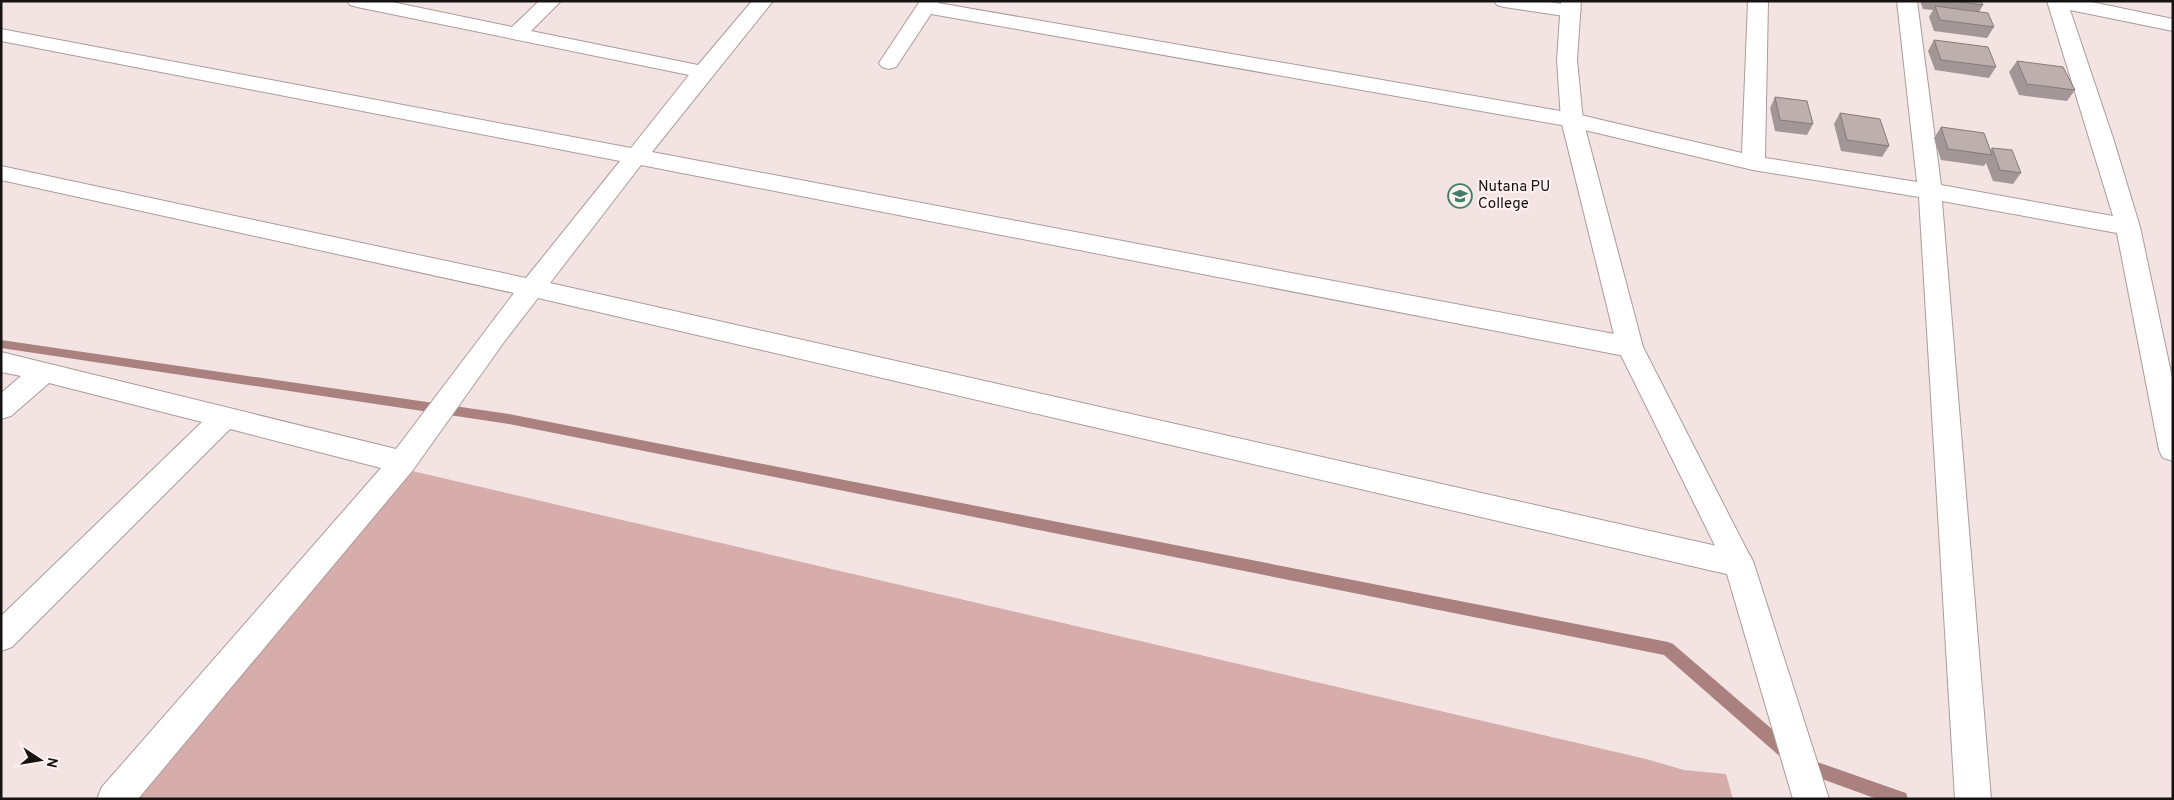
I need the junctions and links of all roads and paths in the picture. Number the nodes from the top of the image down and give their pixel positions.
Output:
1 (358, 1) edge
2 (551, 1) edge
3 (763, 1) edge
4 (1504, 1) edge
5 (1758, 1) edge
6 (1907, 1) edge
7 (2057, 1) edge
8 (2142, 1) edge
9 (928, 4) edge
10 (1571, 6) edge
11 (2149, 20) junction
12 (2173, 25) edge
13 (516, 34) junction
14 (1, 35) edge
15 (889, 63) dead end
16 (703, 72) junction
17 (1572, 120) junction
18 (636, 157) junction
19 (1753, 164) junction
20 (1, 173) edge
21 (1930, 191) junction
22 (2128, 227) junction
23 (533, 288) junction
24 (1630, 347) junction
25 (1, 362) edge
26 (44, 372) junction
27 (1, 409) edge
28 (224, 417) junction
29 (2173, 450) edge
30 (403, 462) junction
31 (1738, 564) junction
32 (1, 637) edge
33 (115, 799) edge
34 (1811, 799) edge
35 (1973, 799) edge

1 - 13 street
2 - 13 street
3 - 16 street
4 - 10 street
5 - 19 street
6 - 21 street
7 - 11 street
7 - 22 street
8 - 11 street
9 - 15 street
9 - 17 street
10 - 17 street
11 - 12 street
13 - 16 street
14 - 18 street
16 - 18 street
17 - 19 street
17 - 24 street
18 - 23 street
18 - 24 street
19 - 21 street
20 - 23 street
21 - 22 street
21 - 35 street
22 - 29 street
23 - 30 street
23 - 31 street
24 - 31 street
25 - 26 street
26 - 27 street
26 - 28 street
28 - 30 street
28 - 32 street
30 - 33 street
31 - 34 street

